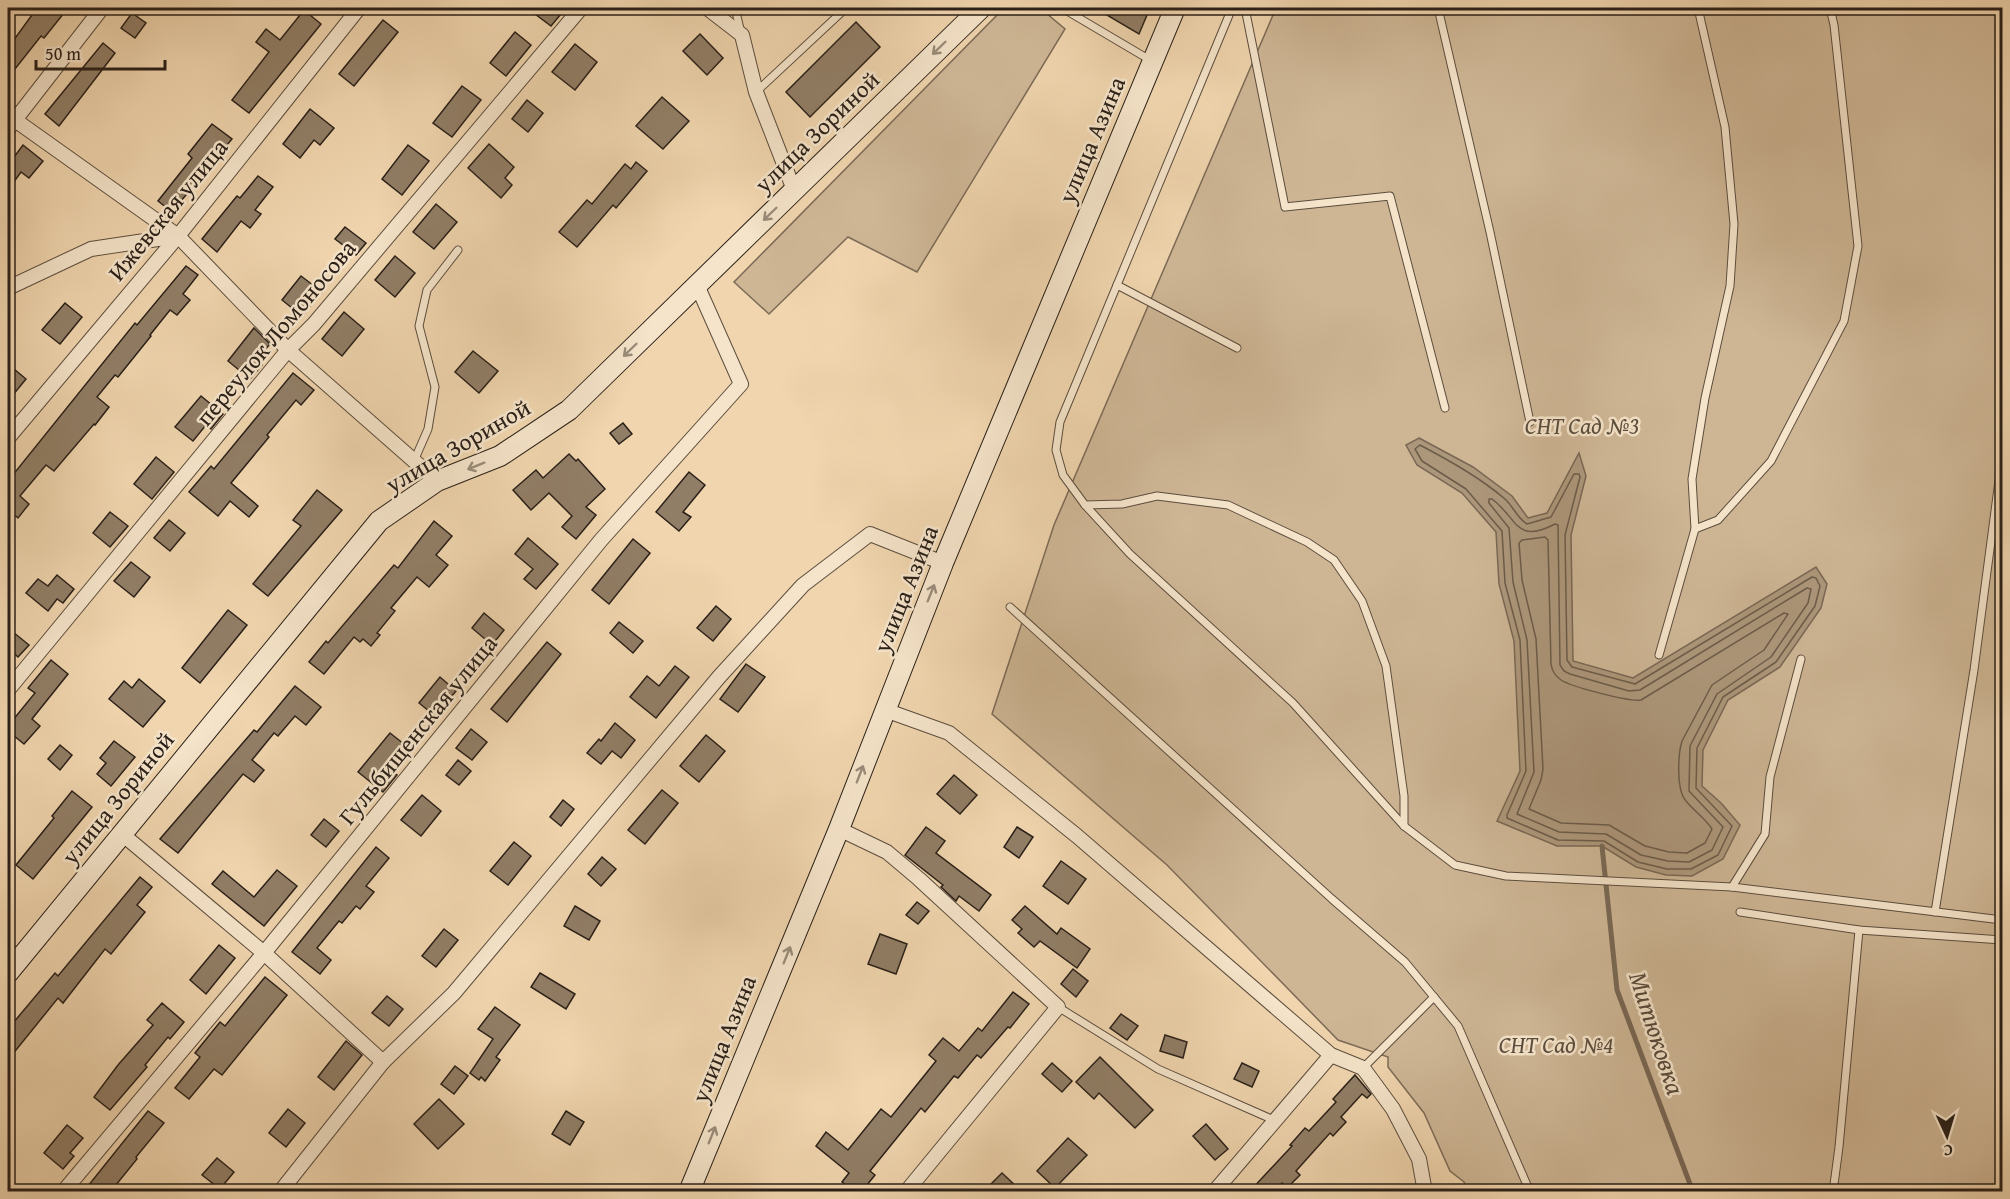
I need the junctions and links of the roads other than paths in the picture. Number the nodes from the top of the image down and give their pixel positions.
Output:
1 (102, 8) edge
2 (359, 8) edge
3 (581, 8) edge
4 (707, 8) edge
5 (735, 8) edge
6 (981, 8) edge
7 (1062, 8) edge
8 (1175, 8) edge
9 (1232, 8) edge
10 (1245, 8) edge
11 (1438, 8) edge
12 (1698, 8) edge
13 (1830, 8) edge
14 (845, 9) dead end
15 (742, 35) junction
16 (1153, 62) junction
17 (756, 92) junction
18 (11, 124) edge
19 (794, 190) junction
20 (178, 236) junction
21 (458, 250) dead end
22 (697, 285) junction
23 (1117, 285) junction
24 (8, 288) edge
25 (1236, 348) dead end
26 (288, 350) junction
27 (1445, 408) dead end
28 (1530, 422) dead end
29 (8, 438) edge
30 (2002, 458) edge
31 (414, 461) junction
32 (437, 481) junction
33 (1085, 505) junction
34 (1695, 529) junction
35 (943, 563) junction
36 (1010, 608) dead end
37 (1659, 655) dead end
38 (1801, 659) dead end
39 (8, 690) edge
40 (885, 710) junction
41 (1404, 826) junction
42 (839, 829) junction
43 (122, 834) junction
44 (1732, 887) junction
45 (1740, 912) dead end
46 (1935, 912) junction
47 (2002, 920) edge
48 (1859, 930) junction
49 (2002, 940) edge
50 (264, 953) junction
51 (8, 973) edge
52 (1434, 997) junction
53 (1058, 1007) junction
54 (1331, 1055) junction
55 (383, 1062) junction
56 (1363, 1068) junction
57 (1276, 1120) junction
58 (63, 1191) edge
59 (280, 1191) edge
60 (690, 1191) edge
61 (906, 1191) edge
62 (1214, 1191) edge
63 (1425, 1191) edge
64 (1530, 1191) edge
65 (1833, 1191) edge

1 - 18 street
2 - 20 street, Ижевская улица
3 - 26 street, переулок Ломоносова
4 - 15 street
5 - 15 lane
6 -> 19 main road, улица Зориной
7 - 16 lane
8 - 16 main road, улица Азина
9 - 23 lane
10 - 27 lane
11 - 28 lane
12 - 34 lane
13 - 34 lane
14 - 17 lane
15 - 17 street
16 - 35 main road, улица Азина
17 - 19 street
18 - 20 street
19 -> 22 main road, улица Зориной
20 - 24 street
20 - 26 street
20 - 29 street, Ижевская улица
21 - 31 lane
22 -> 32 main road, улица Зориной
22 - 50 street, Гульбищенская улица
23 - 25 lane
23 - 33 lane
26 - 31 street
26 - 39 street, переулок Ломоносова
30 - 46 lane
31 - 32 street
32 - 43 main road, улица Зориной
33 - 41 lane
33 - 41 lane
34 - 37 lane
40 -> 35 main road, улица Азина
35 - 55 street
36 - 52 lane
38 - 44 lane
42 -> 40 main road, улица Азина
40 - 54 street
41 - 44 lane
42 - 53 street
60 -> 42 main road, улица Азина
43 - 50 street
43 - 51 main road, улица Зориной
44 - 46 lane
45 - 48 lane
46 - 47 lane
48 - 49 lane
48 - 65 lane
50 - 55 street
50 - 58 street, Гульбищенская улица
52 - 56 lane
52 - 64 lane
53 - 57 lane
53 - 61 street
54 - 56 street
54 - 57 street
55 - 59 street
56 - 63 street
57 - 62 street

